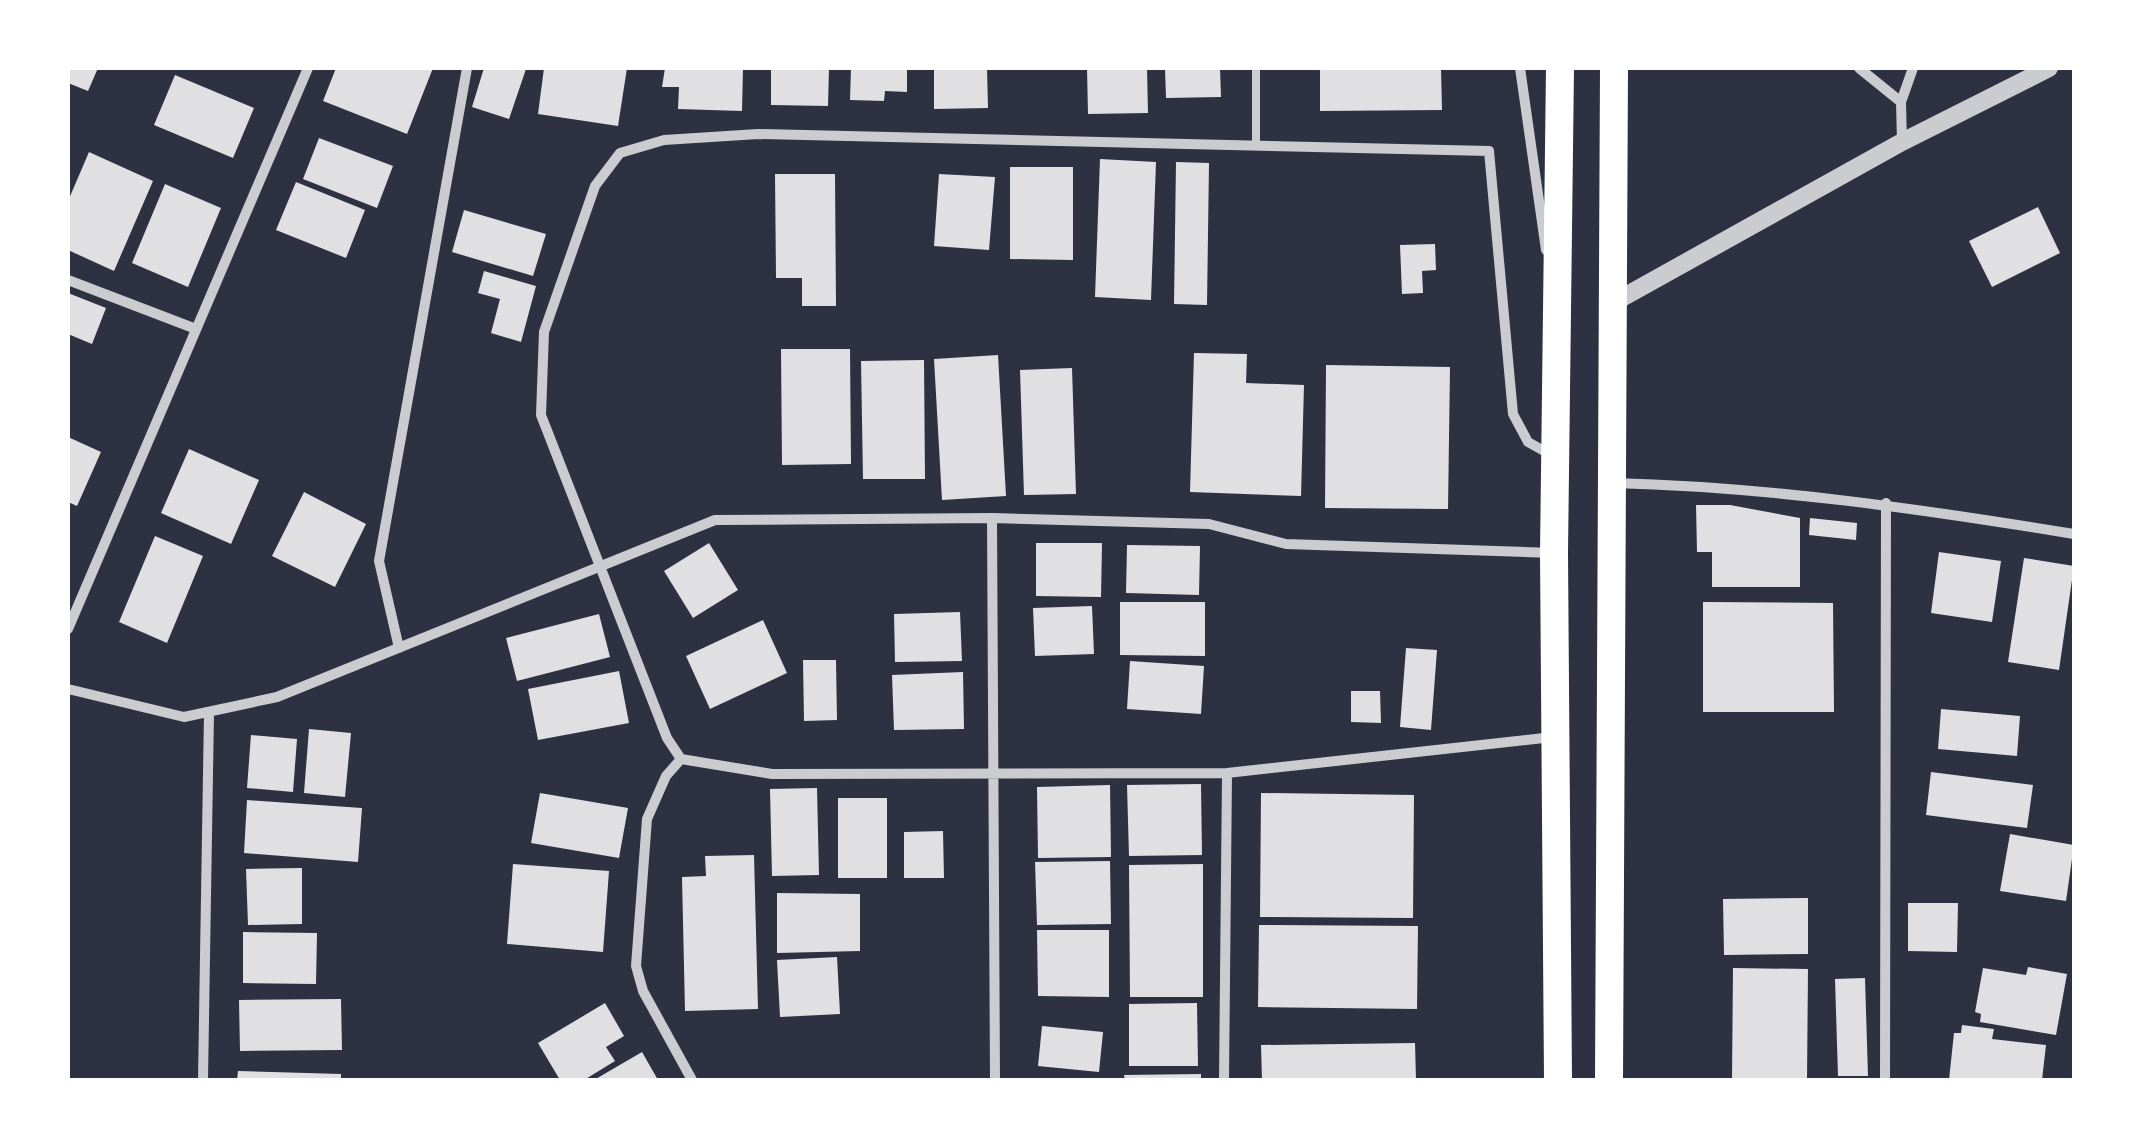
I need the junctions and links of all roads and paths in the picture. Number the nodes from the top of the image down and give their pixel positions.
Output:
1 (308, 68) edge
2 (467, 68) edge
3 (1256, 68) edge
4 (1520, 68) edge
5 (1560, 68) edge
6 (1614, 68) edge
7 (1858, 68) edge
8 (1913, 68) edge
9 (2049, 68) edge
10 (1901, 102) junction
11 (1902, 142) junction
12 (1256, 146) junction
13 (68, 280) edge
14 (1611, 304) junction
15 (1556, 307) junction
16 (196, 329) junction
17 (1554, 456) junction
18 (1611, 483) junction
19 (1886, 503) junction
20 (992, 518) junction
21 (2074, 534) edge
22 (1554, 553) junction
23 (600, 568) junction
24 (68, 628) edge
25 (398, 648) junction
26 (68, 690) edge
27 (209, 712) junction
28 (1556, 737) junction
29 (681, 759) junction
30 (990, 772) junction
31 (1227, 773) junction
32 (204, 1080) edge
33 (692, 1080) edge
34 (994, 1080) edge
35 (1224, 1080) edge
36 (1558, 1080) edge
37 (1609, 1080) edge
38 (1884, 1080) edge

1 - 16 street
2 - 25 street
3 - 12 lane
4 - 15 street
5 - 15 highway
6 - 14 highway
7 - 10 street
8 - 10 street
9 - 11 street
10 - 11 street
11 - 14 street
12 - 17 street
12 - 23 street
13 - 16 street
14 - 18 highway
15 - 17 highway
16 - 24 street
17 - 22 highway
18 - 19 street
18 - 37 highway
19 - 21 street
19 - 38 street
20 - 22 street
20 - 23 street
20 - 30 street
22 - 28 highway
23 - 25 street
23 - 29 street
25 - 27 street
26 - 27 street
27 - 32 street
28 - 31 street
28 - 36 highway
29 - 30 street
29 - 33 street
30 - 31 street
30 - 34 street
31 - 35 street

